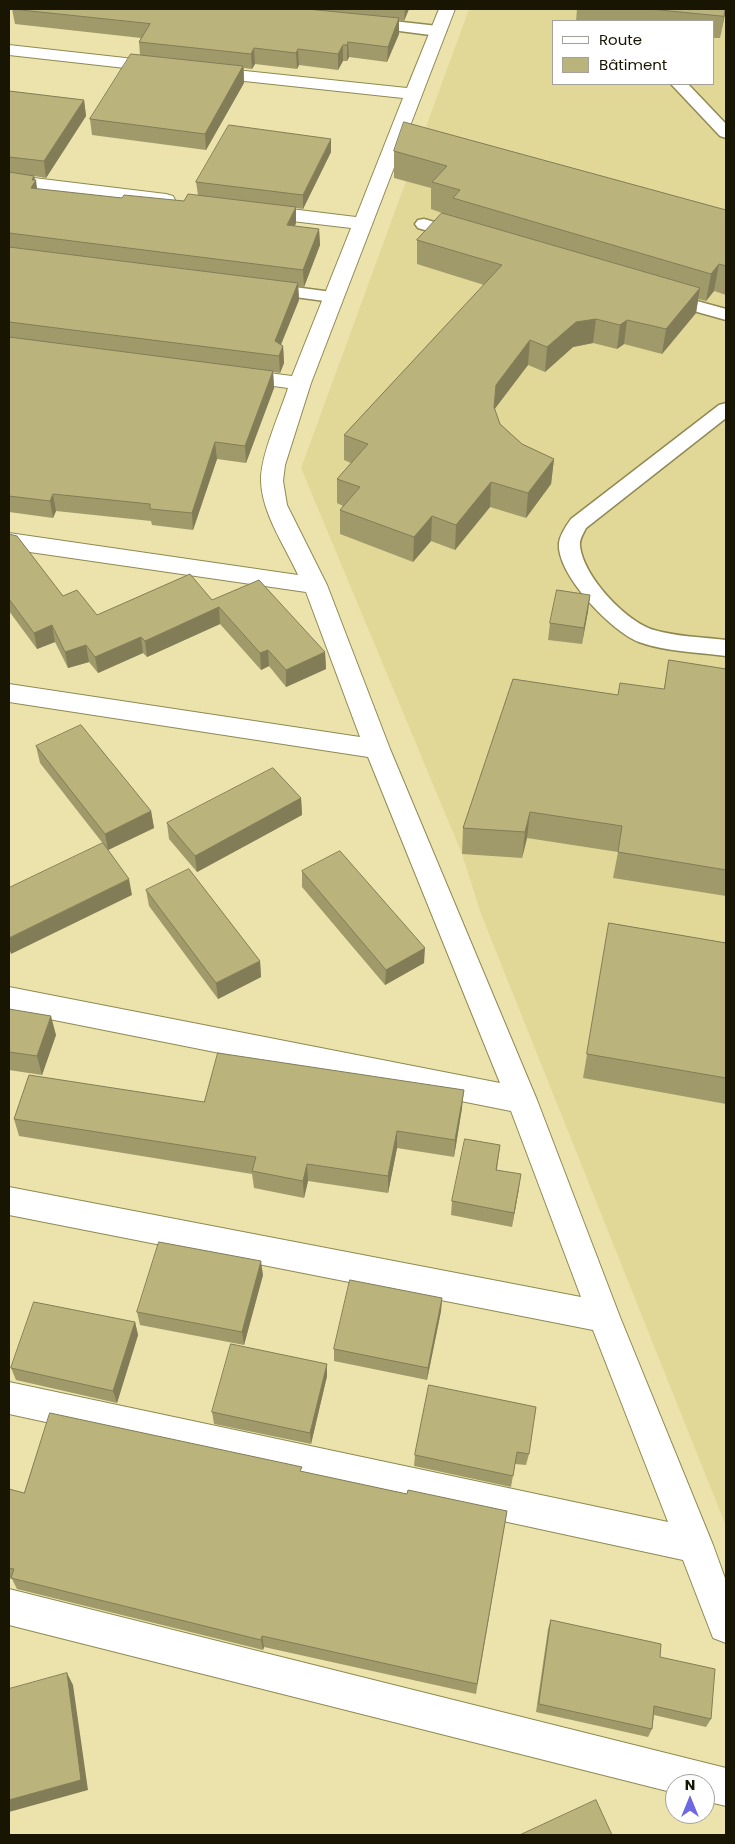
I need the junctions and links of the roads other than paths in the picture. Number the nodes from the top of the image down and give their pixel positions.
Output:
1 (443, 20) edge
2 (353, 22) edge
3 (9, 50) edge
4 (680, 85) edge
5 (412, 94) junction
6 (726, 133) edge
7 (9, 181) edge
8 (185, 202) edge
9 (244, 209) edge
10 (362, 223) junction
11 (424, 224) dead end
12 (480, 242) edge
13 (244, 286) edge
14 (651, 292) edge
15 (332, 297) junction
16 (726, 315) edge
17 (213, 372) edge
18 (300, 383) junction
19 (726, 410) edge
20 (9, 541) edge
21 (315, 584) junction
22 (726, 648) edge
23 (9, 693) edge
24 (377, 749) junction
25 (9, 999) edge
26 (522, 1100) junction
27 (9, 1201) edge
28 (604, 1317) junction
29 (9, 1398) edge
30 (696, 1546) junction
31 (9, 1607) edge
32 (726, 1624) edge
33 (726, 1787) edge

1 - 2 lane
1 - 5 street
3 - 5 street
4 - 6 lane
5 - 10 street
7 - 8 street
9 - 10 street
10 - 15 street
11 - 12 lane
13 - 15 lane
14 - 16 lane
15 - 18 street
17 - 18 street
18 - 21 street
19 - 22 lane
20 - 21 street
21 - 24 street
23 - 24 street
24 - 26 street
25 - 26 street
26 - 28 street
27 - 28 street
28 - 30 street
29 - 30 street
30 - 32 street
31 - 33 street

